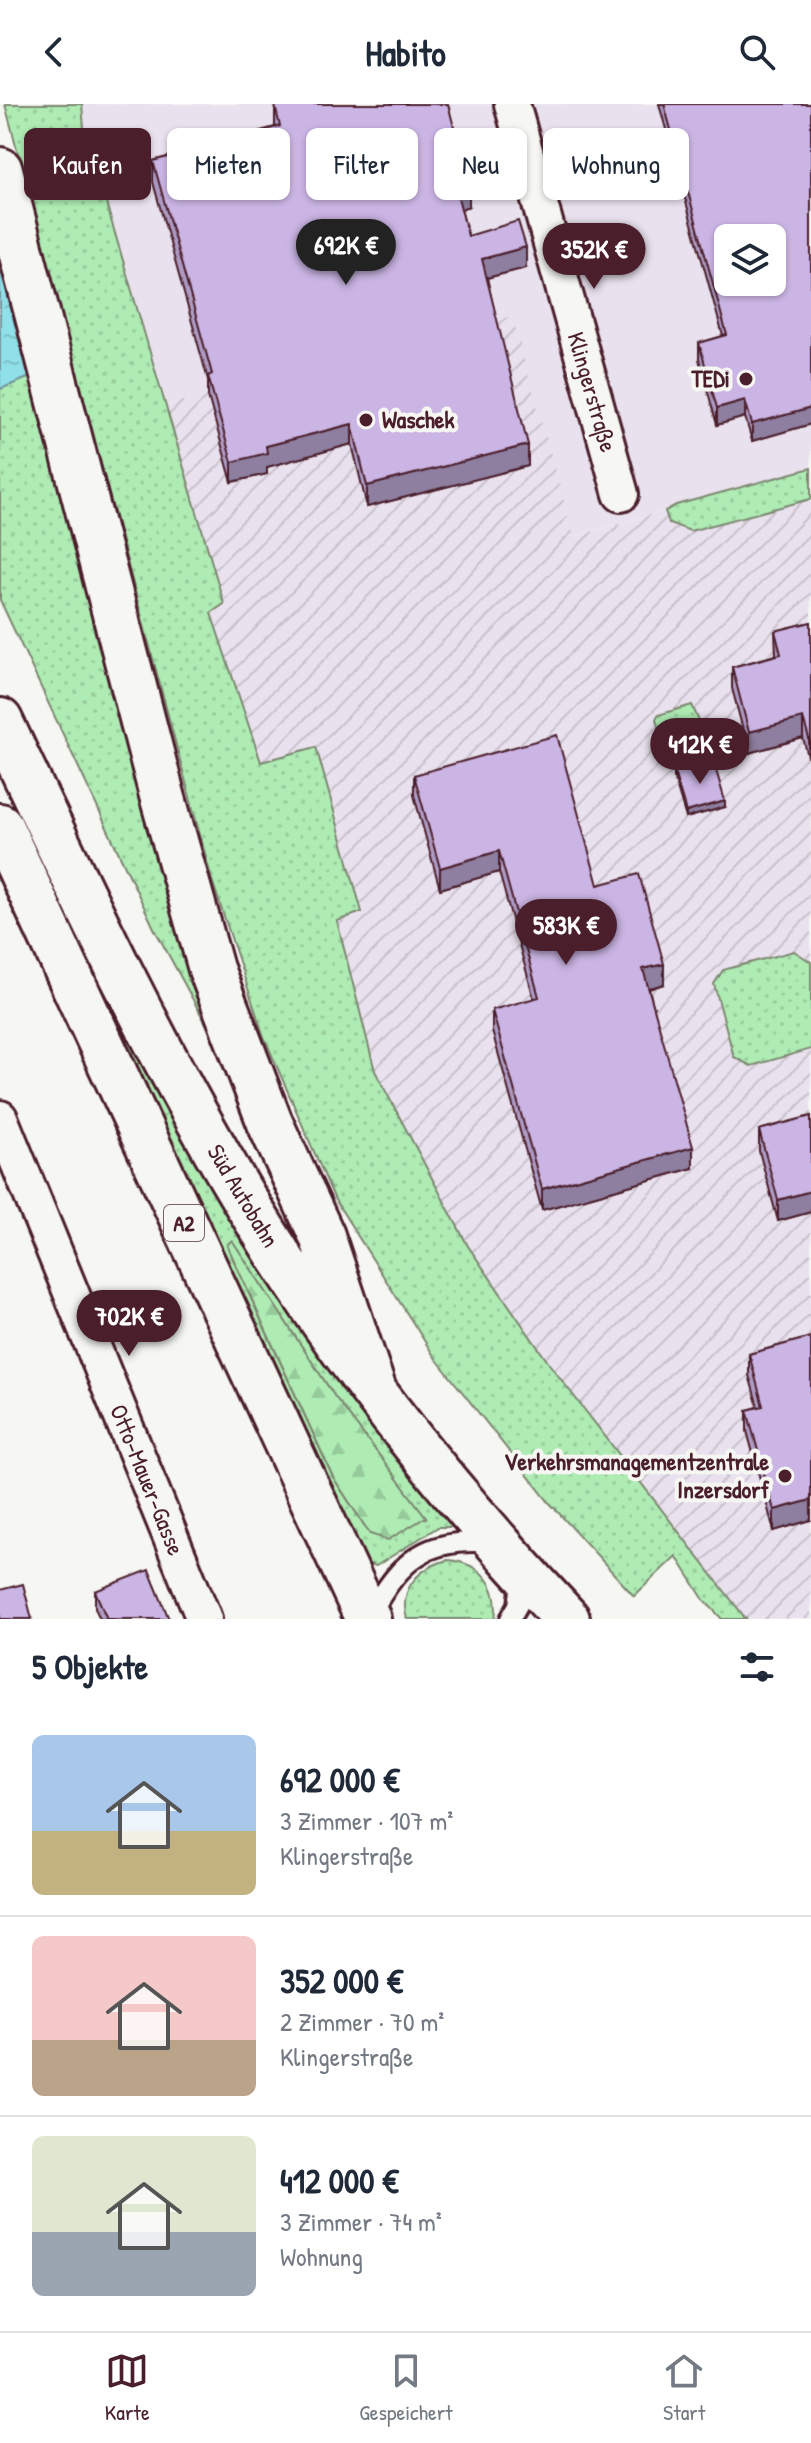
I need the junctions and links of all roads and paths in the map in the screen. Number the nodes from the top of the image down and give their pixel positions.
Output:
1 (512, 104) edge
2 (0, 170) edge
3 (621, 494) dead end
4 (0, 721) edge
5 (0, 826) edge
6 (0, 1118) edge
7 (374, 1391) junction
8 (511, 1558) junction
9 (204, 1619) edge
10 (368, 1619) edge
11 (510, 1619) edge
12 (567, 1619) edge

1 - 3 street, Klingerstraße
2 - 7 highway
4 - 7 highway, Süd Autobahn
5 - 10 highway, A2
6 - 9 street, Otto-Mauer-Gasse
7 - 8 highway, Süd Autobahn
8 - 10 lane
8 - 11 lane
8 - 12 highway, Süd Autobahn

